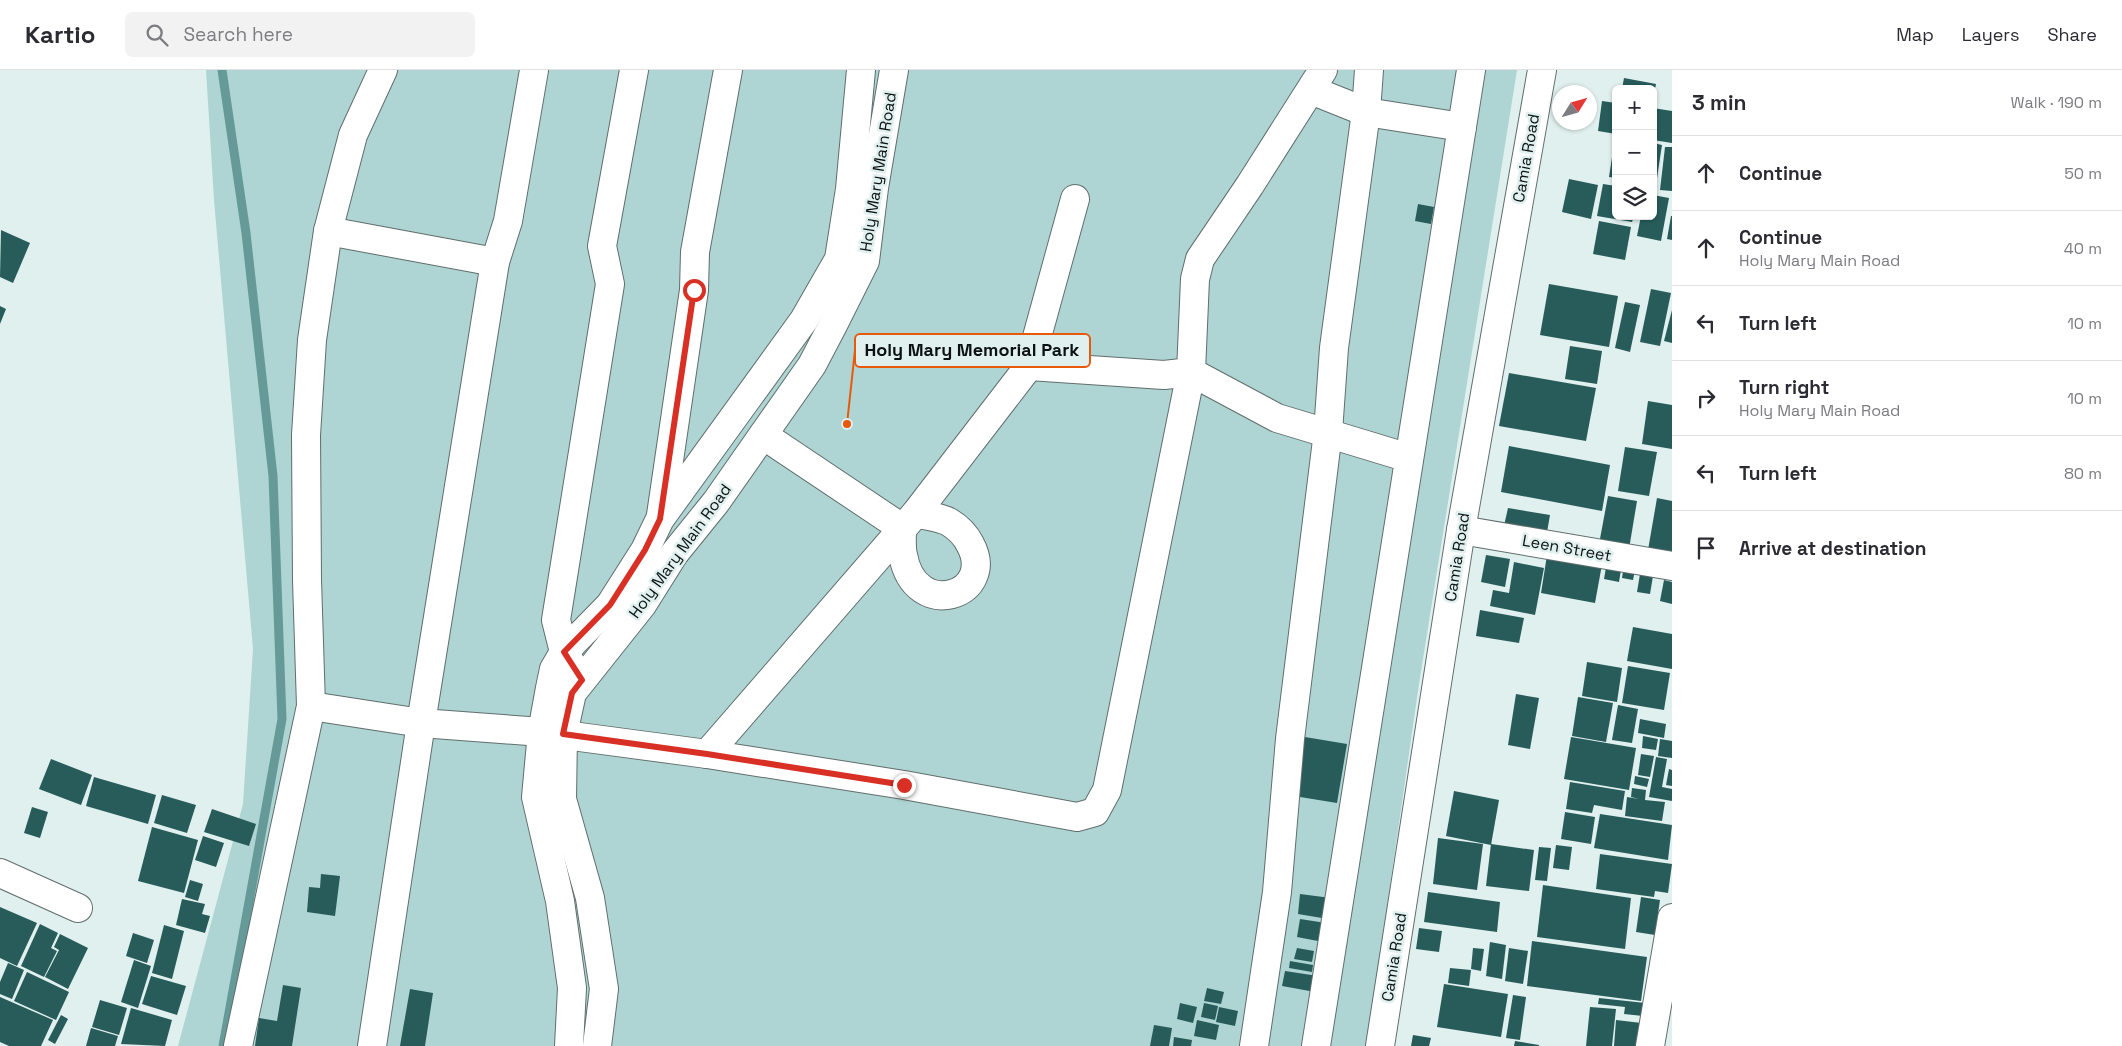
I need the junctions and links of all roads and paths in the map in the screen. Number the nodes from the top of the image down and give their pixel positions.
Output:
1 (382, 70) edge
2 (534, 70) edge
3 (634, 70) edge
4 (728, 70) edge
5 (861, 70) edge
6 (894, 70) edge
7 (1369, 70) edge
8 (1471, 70) edge
9 (1542, 70) edge
10 (1317, 80) edge
11 (1366, 112) junction
12 (1462, 127) junction
13 (1075, 199) dead end
14 (328, 231) junction
15 (495, 262) junction
16 (1029, 366) junction
17 (1191, 372) junction
18 (1328, 432) junction
19 (763, 435) junction
20 (1409, 458) junction
21 (660, 519) junction
22 (909, 521) junction
23 (1461, 530) junction
24 (1672, 566) edge
25 (564, 652) junction
26 (582, 680) junction
27 (311, 706) junction
28 (421, 723) junction
29 (552, 733) junction
30 (707, 754) junction
31 (0, 873) edge
32 (78, 908) dead end
33 (1672, 918) edge
34 (596, 941) junction
35 (566, 945) junction
36 (238, 1046) edge
37 (372, 1046) edge
38 (569, 1046) edge
39 (597, 1046) edge
40 (1254, 1046) edge
41 (1316, 1046) edge
42 (1380, 1046) edge
43 (1650, 1046) edge

1 - 14 street
2 - 15 street
3 - 25 street
4 - 21 street
5 - 21 street, Holy Mary Main Road
6 - 19 street, Holy Mary Main Road
7 - 11 street
8 - 12 street
9 - 23 street, Camia Road
10 - 11 street
10 - 17 street
11 - 12 street
11 - 18 street
12 - 20 street
13 - 16 street
14 - 15 street
14 - 27 street
15 - 28 street
16 - 17 street
16 - 22 street
17 - 18 street
17 - 30 street
18 - 20 street
18 - 40 street
19 - 22 street
19 - 26 street, Holy Mary Main Road
20 - 41 street
21 - 25 street, Holy Mary Main Road
22 - 30 street
23 - 24 street, Leen Street
23 - 42 street, Camia Road
25 - 26 street
25 - 29 street, Holy Mary Main Road
26 - 29 street, Holy Mary Main Road
27 - 28 street
27 - 36 street
28 - 29 street
28 - 37 street
29 - 30 street
29 - 34 street, Holy Mary Main Road
29 - 35 street, Holy Mary Main Road
31 - 32 street
33 - 43 street
34 - 35 street
34 - 39 street, Holy Mary Main Road
35 - 38 street, Holy Mary Main Road

